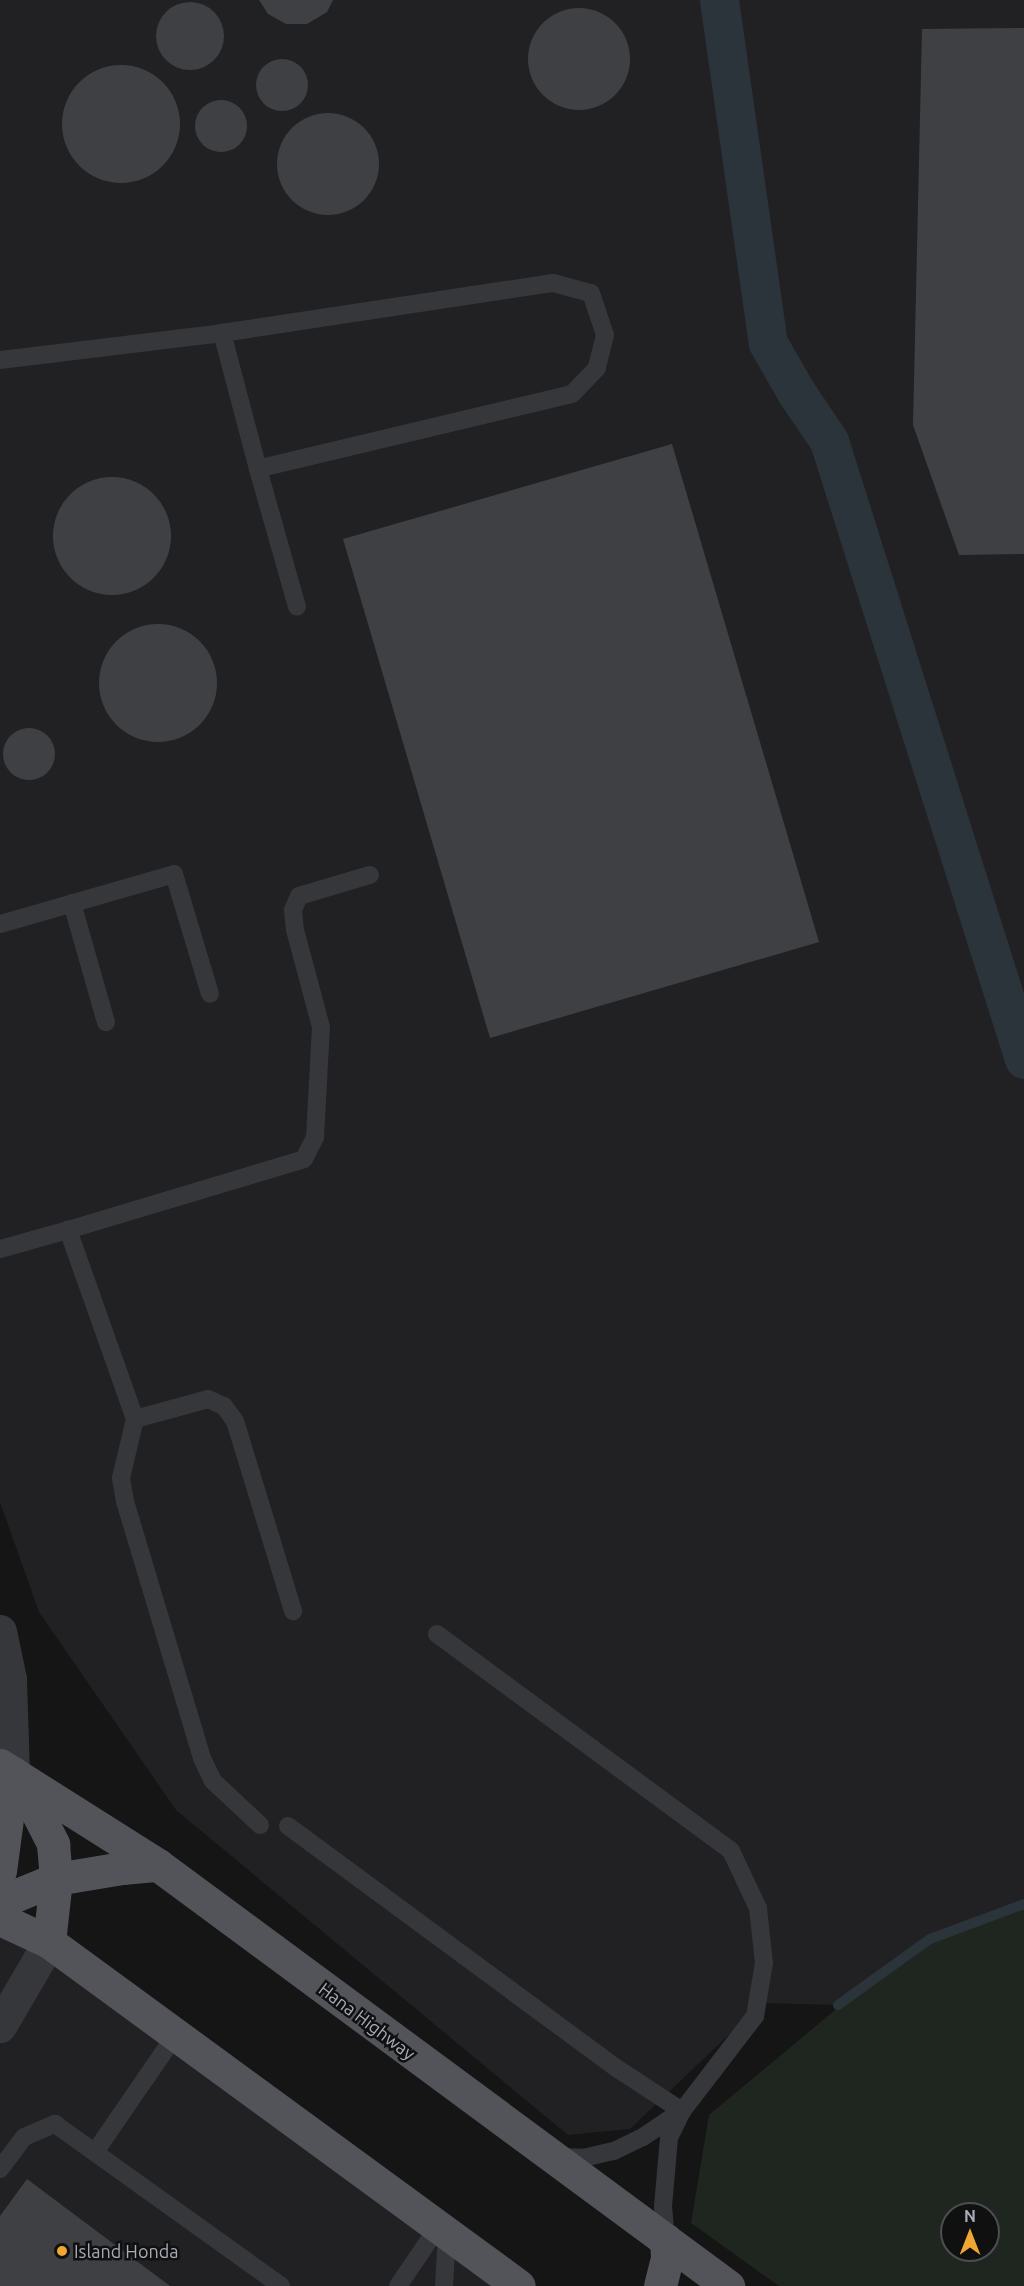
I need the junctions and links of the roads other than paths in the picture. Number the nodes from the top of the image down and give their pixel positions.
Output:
1 (222, 333) junction
2 (0, 360) edge
3 (258, 470) junction
4 (297, 607) dead end
5 (370, 875) dead end
6 (72, 903) junction
7 (0, 924) edge
8 (210, 994) dead end
9 (106, 1022) dead end
10 (68, 1230) junction
11 (0, 1249) edge
12 (135, 1419) junction
13 (293, 1611) dead end
14 (0, 1631) edge
15 (437, 1635) dead end
16 (6, 1769) edge
17 (260, 1825) dead end
18 (288, 1826) dead end
19 (158, 1865) junction
20 (0, 1871) edge
21 (56, 1879) junction
22 (0, 1902) edge
23 (0, 1919) edge
24 (49, 1942) junction
25 (0, 2026) edge
26 (177, 2034) junction
27 (682, 2111) junction
28 (95, 2152) junction
29 (552, 2157) junction
30 (0, 2169) edge
31 (443, 2230) junction
32 (666, 2240) junction
33 (281, 2286) edge
34 (398, 2286) edge
35 (444, 2286) edge
36 (519, 2286) edge
37 (660, 2286) edge
38 (728, 2286) edge

1 - 2 lane
1 - 3 lane
1 - 3 lane
3 - 4 lane
5 - 10 lane
6 - 7 lane
6 - 8 lane
6 - 9 lane
10 - 11 lane
10 - 12 lane
12 - 13 lane
12 - 17 lane
14 - 16 street
15 - 27 lane
16 - 19 main road, Hana Highway
16 - 20 main road
16 - 21 main road
18 - 27 lane
19 - 21 main road
19 - 29 main road, Hana Highway
21 - 22 main road
21 - 24 main road
23 - 24 main road
24 - 25 street
24 - 26 main road
26 - 28 lane
26 - 31 main road
27 - 29 lane
27 - 32 lane
28 - 30 lane
28 - 33 lane
29 - 32 main road, Hana Highway
31 - 34 lane
31 - 35 lane
31 - 36 main road
32 - 37 main road
32 - 38 main road, Hana Highway

